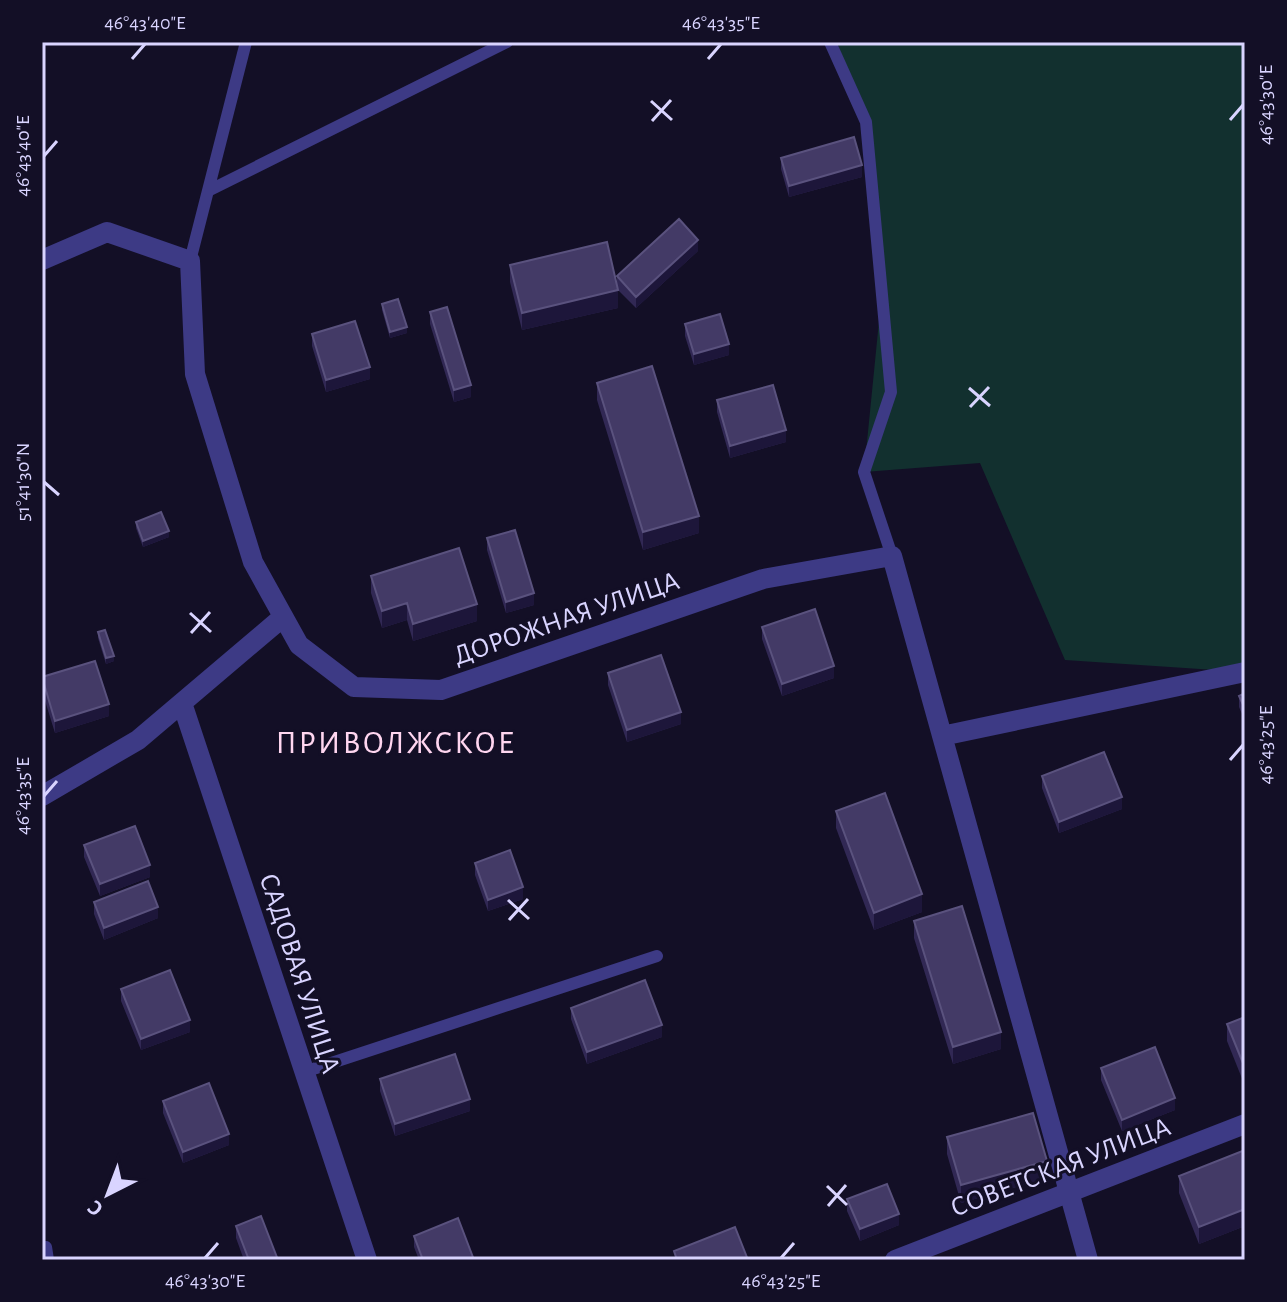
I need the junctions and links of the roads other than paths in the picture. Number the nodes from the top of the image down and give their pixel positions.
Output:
1 (246, 42) edge
2 (507, 42) edge
3 (830, 42) edge
4 (208, 191) junction
5 (42, 260) edge
6 (190, 261) junction
7 (892, 556) junction
8 (283, 617) junction
9 (1245, 672) edge
10 (182, 703) junction
11 (942, 736) junction
12 (42, 796) edge
13 (657, 956) dead end
14 (304, 1072) junction
15 (1245, 1124) edge
16 (1069, 1192) junction
17 (367, 1260) edge
18 (895, 1260) edge
19 (1088, 1260) edge

1 - 4 lane
2 - 4 lane
3 - 7 lane
4 - 6 lane
5 - 6 street
6 - 8 street, ДОРОЖНАЯ УЛИЦА
7 - 8 street, ДОРОЖНАЯ УЛИЦА
7 - 11 street
8 - 10 street
9 - 11 street
10 - 12 street
10 - 14 street, САДОВАЯ УЛИЦА
11 - 16 street
13 - 14 lane
14 - 17 street, САДОВАЯ УЛИЦА
15 - 16 street, СОВЕТСКАЯ УЛИЦА
16 - 18 street, СОВЕТСКАЯ УЛИЦА
16 - 19 street

